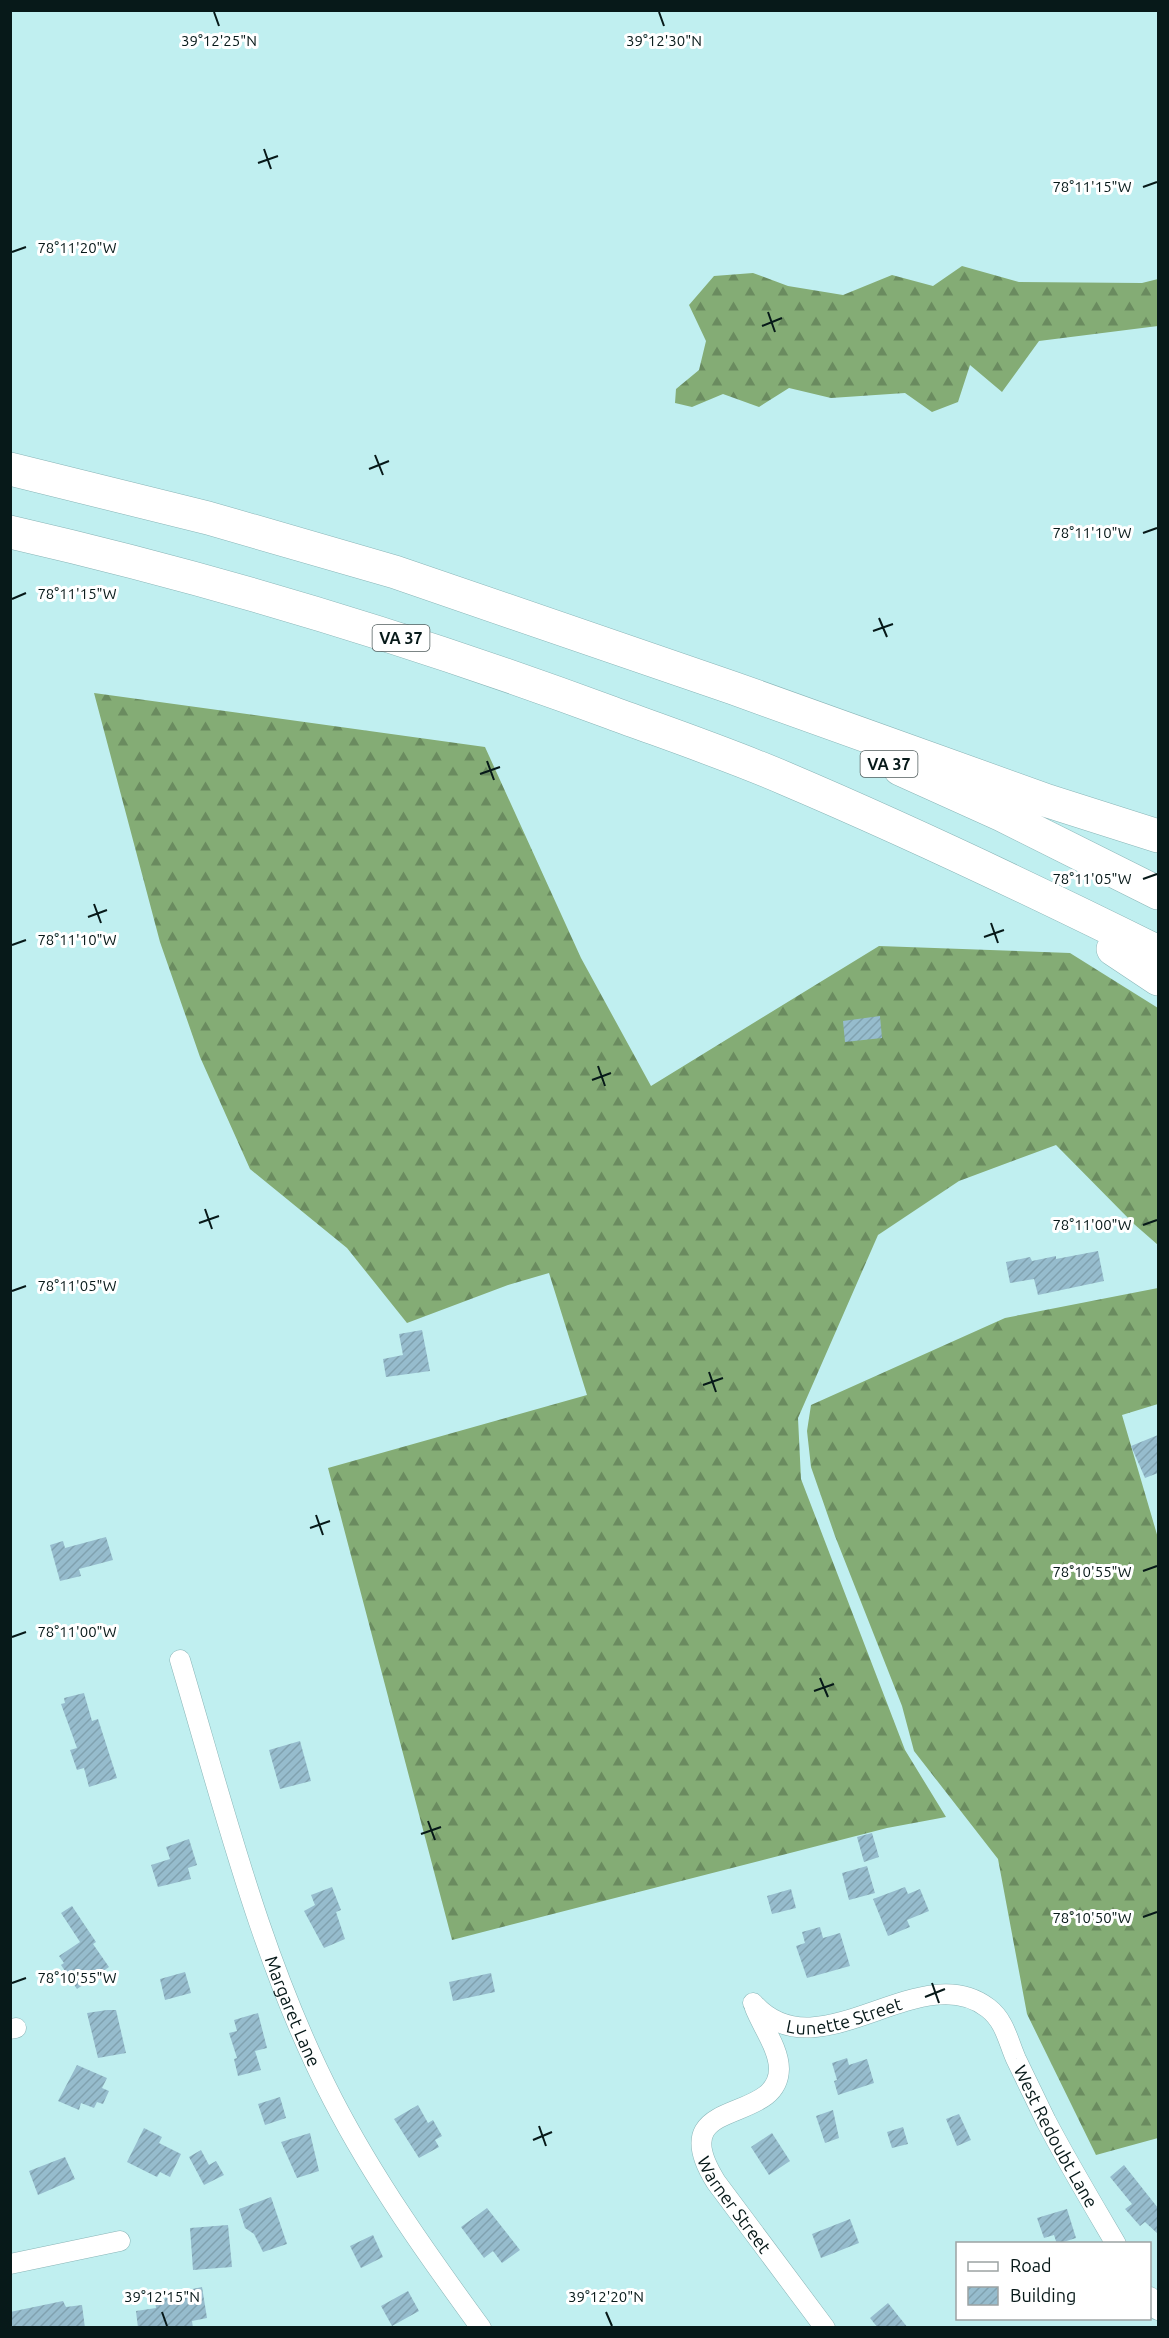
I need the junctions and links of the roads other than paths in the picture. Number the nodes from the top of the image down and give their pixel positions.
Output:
1 (10, 469) edge
2 (10, 532) edge
3 (613, 649) junction
4 (782, 777) junction
5 (1158, 836) edge
6 (1158, 893) edge
7 (1158, 952) edge
8 (1158, 979) edge
9 (180, 1660) dead end
10 (753, 2003) joint
11 (1004, 2027) joint
12 (120, 2241) dead end
13 (1115, 2242) edge
14 (10, 2264) edge
15 (481, 2328) edge
16 (825, 2328) edge

1 - 3 highway, VA 37
2 - 4 highway, VA 37
3 - 5 highway
3 - 6 highway, VA 37
4 - 7 highway, VA 37
4 - 8 highway
9 - 15 street, Margaret Lane
10 - 11 street, Lunette Street
10 - 16 street, Warner Street
11 - 13 street, West Redoubt Lane
12 - 14 street

